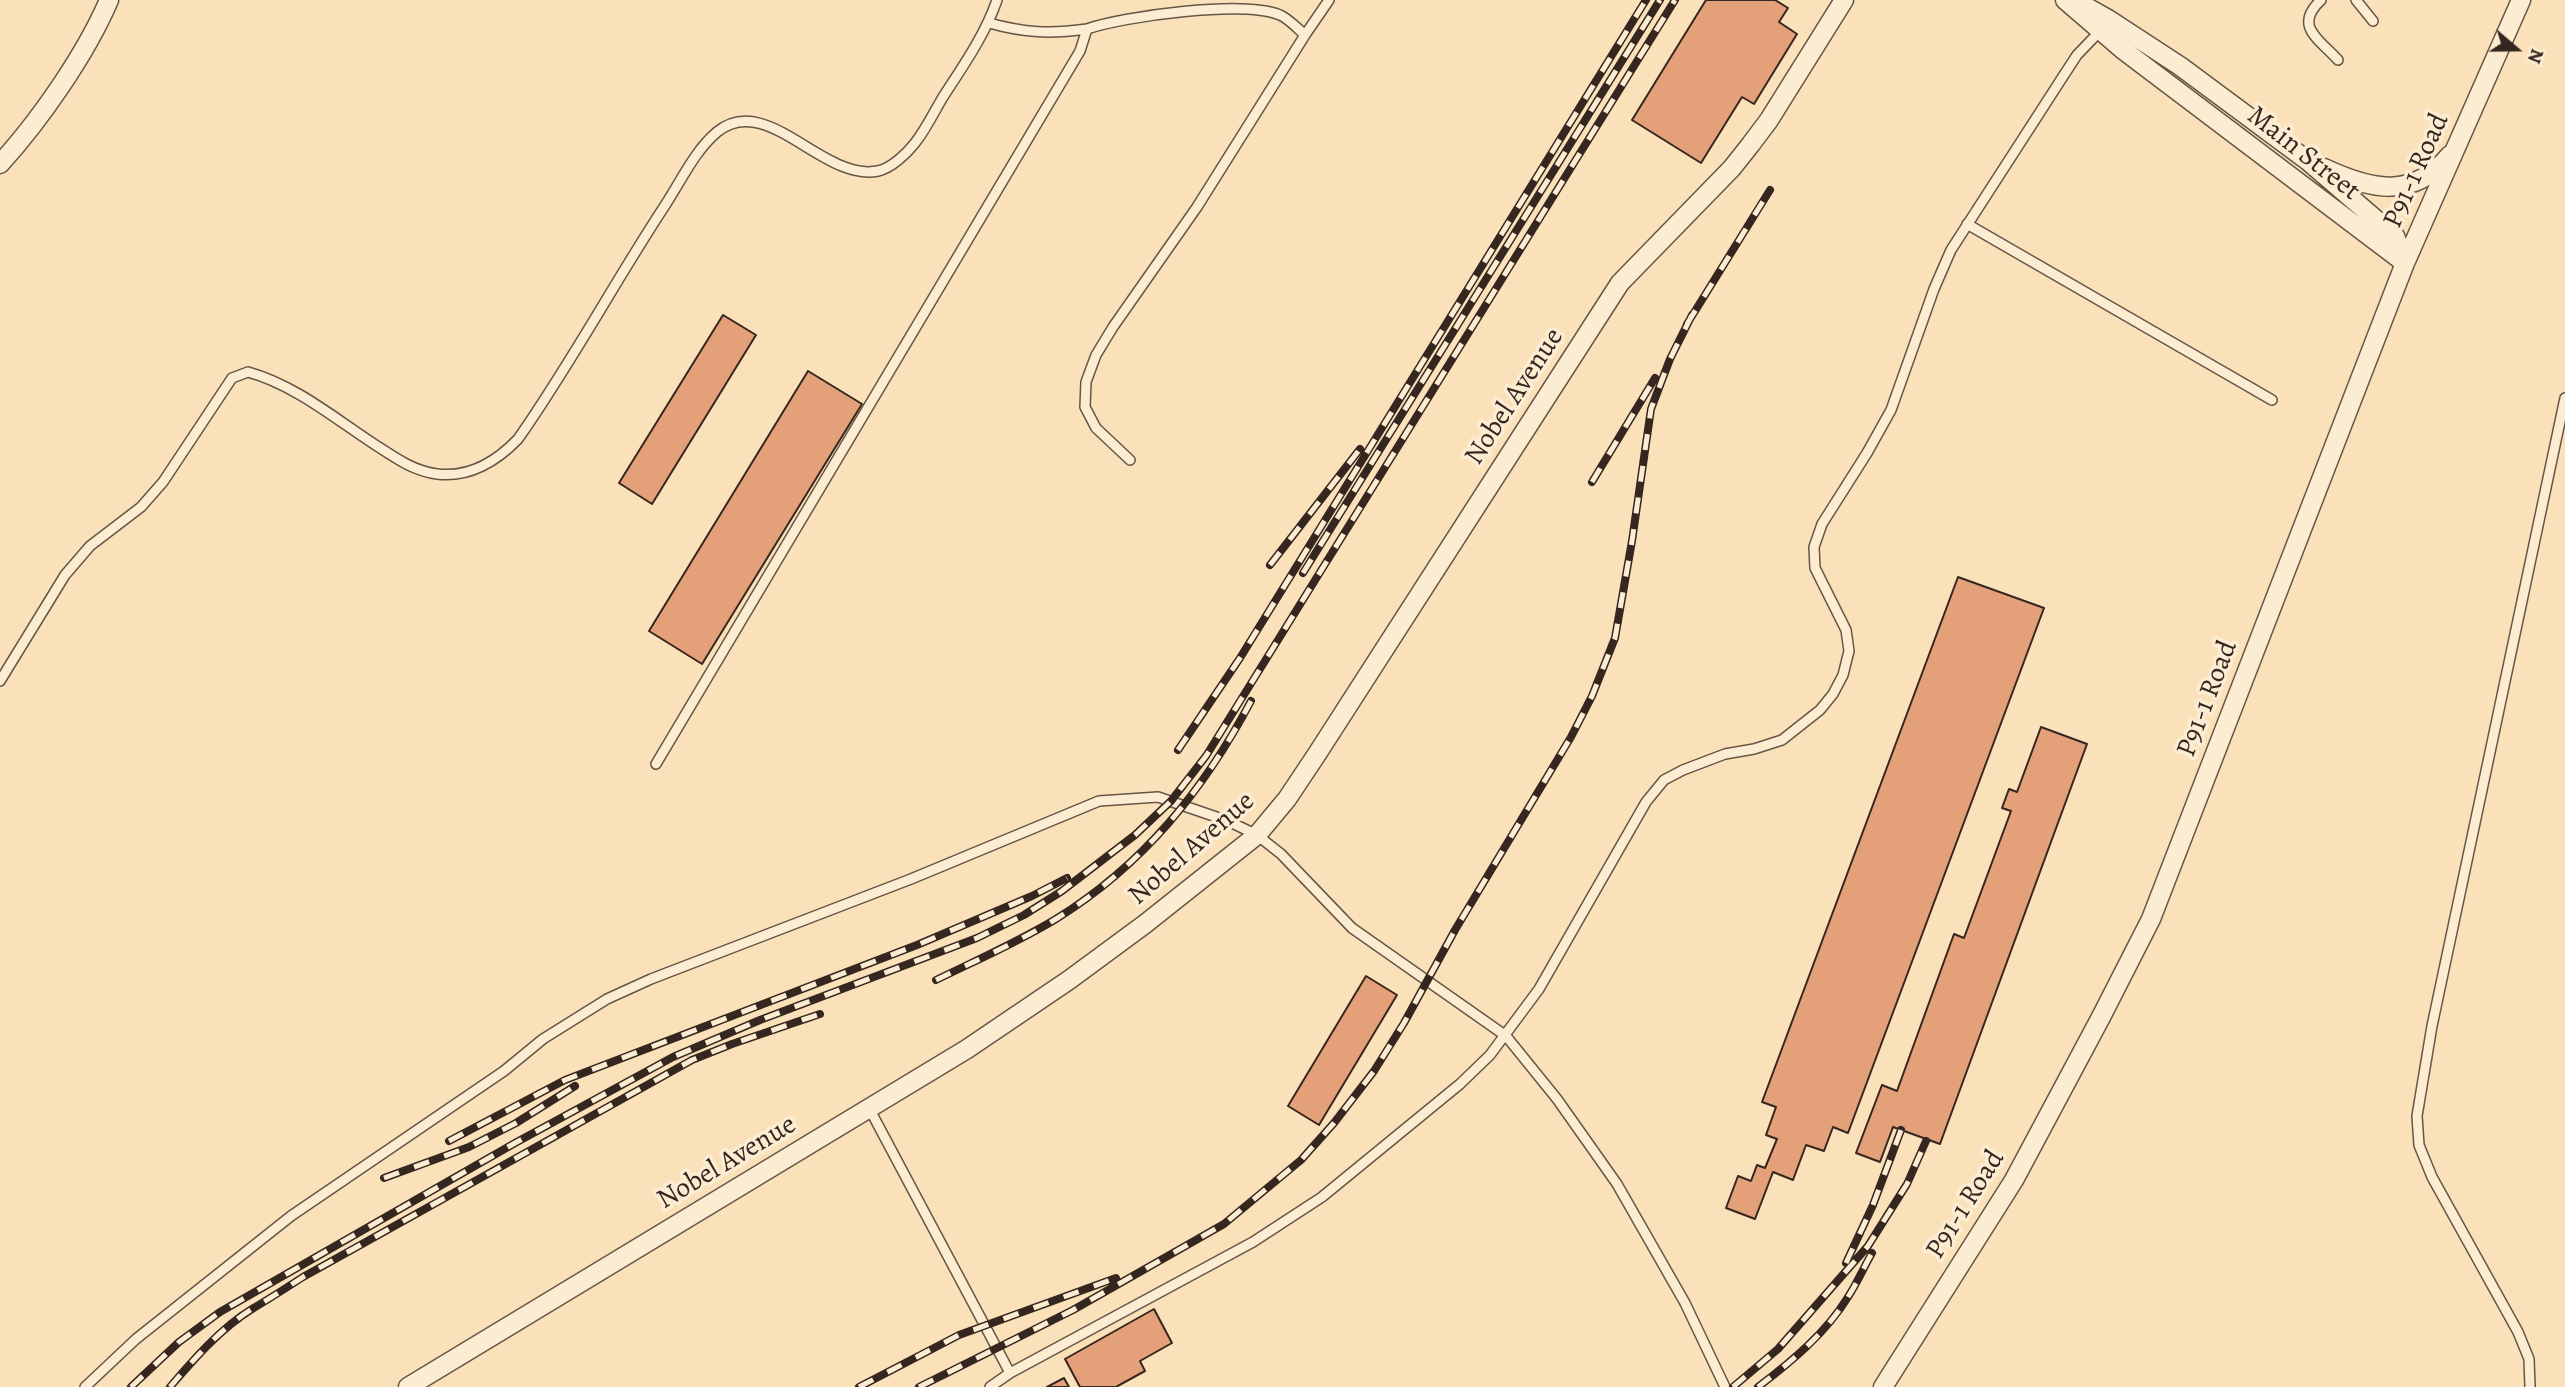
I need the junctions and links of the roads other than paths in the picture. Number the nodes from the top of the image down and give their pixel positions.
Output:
1 (108, 0) edge
2 (997, 0) edge
3 (1329, 0) edge
4 (1844, 0) edge
5 (2065, 0) edge
6 (2074, 0) edge
7 (2321, 0) edge
8 (2356, 0) edge
9 (2521, 0) edge
10 (2374, 21) dead end
11 (989, 23) junction
12 (2104, 25) junction
13 (1087, 29) junction
14 (1306, 35) junction
15 (2338, 60) dead end
16 (2458, 145) junction
17 (2308, 161) junction
18 (0, 164) edge
19 (1967, 224) junction
20 (2405, 263) junction
21 (2565, 398) edge
22 (2272, 400) dead end
23 (1130, 460) dead end
24 (0, 681) edge
25 (656, 764) dead end
26 (1256, 835) junction
27 (1506, 1035) junction
28 (869, 1108) junction
29 (1010, 1373) junction
30 (85, 1387) edge
31 (408, 1387) edge
32 (990, 1387) edge
33 (1725, 1387) edge
34 (1883, 1387) edge
35 (2530, 1387) edge

1 - 18 street
2 - 11 lane
3 - 14 lane
4 - 26 street, Nobel Avenue
5 - 12 street, Main Street
6 - 12 street, Main Street
7 - 15 lane
8 - 10 lane
9 - 16 street, P91-1 Road
11 - 13 lane
11 - 24 lane
12 - 17 street, Main Street
12 - 19 lane
12 - 20 street, Main Street
13 - 14 lane
13 - 25 lane
14 - 23 lane
16 - 17 street
16 - 20 street, P91-1 Road
17 - 20 street, Main Street
19 - 22 lane
19 - 27 lane
20 - 34 street, P91-1 Road
21 - 35 lane
26 - 27 lane
26 - 28 street, Nobel Avenue
26 - 30 lane
27 - 29 lane
27 - 33 lane
28 - 29 lane
28 - 31 street, Nobel Avenue
29 - 32 lane

